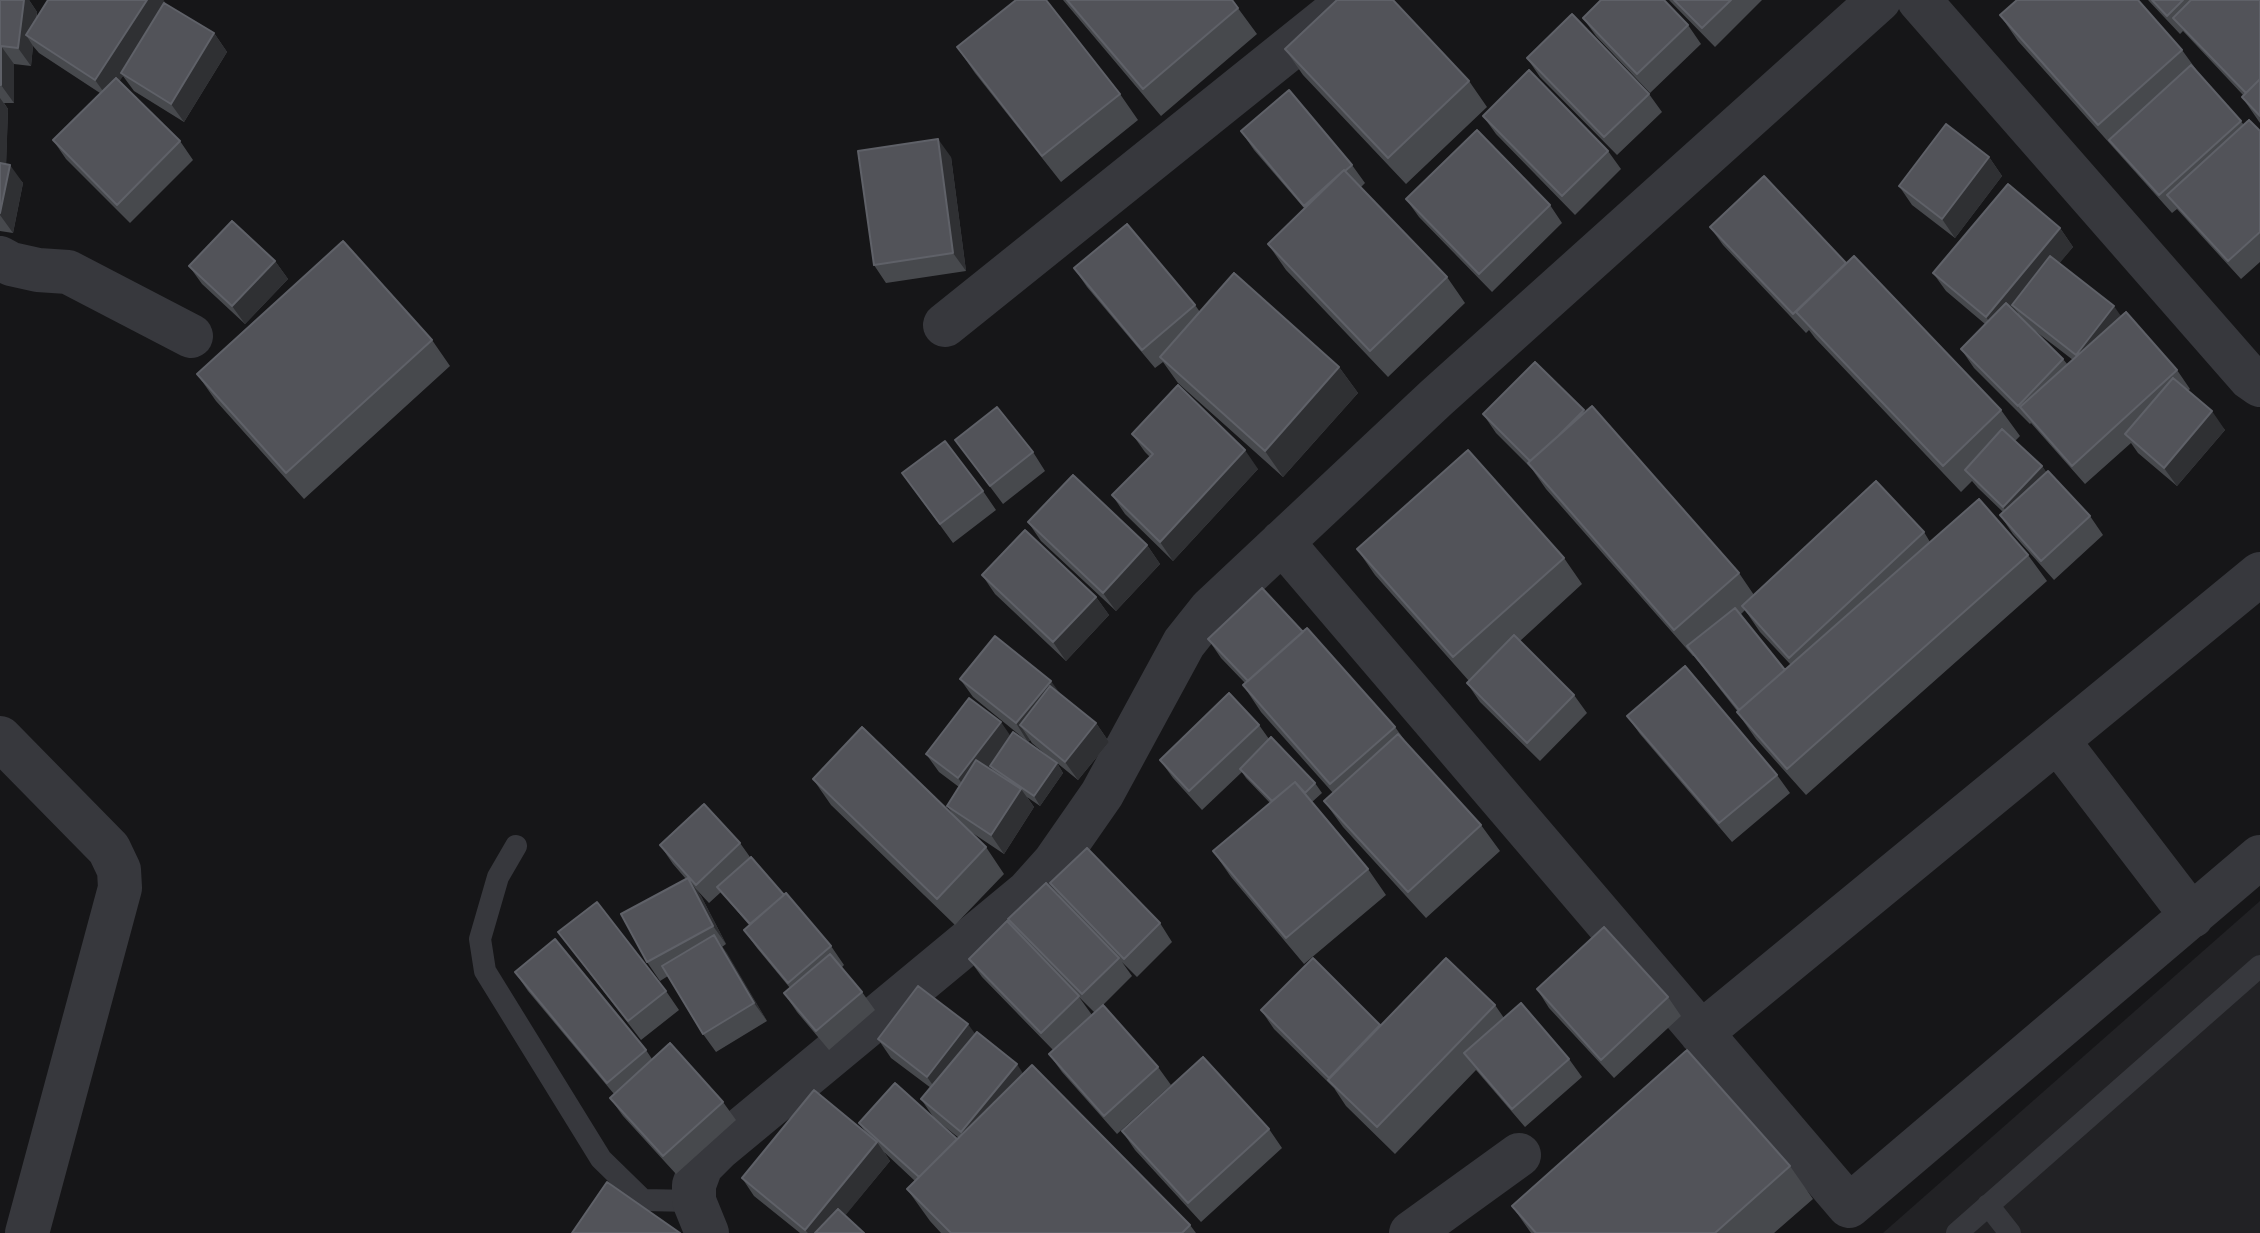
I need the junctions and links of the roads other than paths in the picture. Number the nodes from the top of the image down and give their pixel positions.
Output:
1 (1350, 0) edge
2 (1879, 0) edge
3 (1919, 0) edge
4 (0, 258) edge
5 (945, 325) dead end
6 (191, 336) dead end
7 (2260, 385) edge
8 (1282, 542) junction
9 (2260, 574) edge
10 (0, 738) edge
11 (2058, 741) junction
12 (516, 846) dead end
13 (2260, 857) edge
14 (2192, 916) junction
15 (2260, 966) edge
16 (1701, 1033) junction
17 (1519, 1155) dead end
18 (1988, 1205) junction
19 (700, 1217) edge
20 (27, 1233) edge
21 (1411, 1233) edge
22 (1957, 1233) edge
23 (2010, 1233) edge

1 - 5 street
2 - 8 street
3 - 7 street
4 - 6 street
8 - 16 street
8 - 19 street
9 - 11 street
10 - 20 street
11 - 14 street
11 - 16 street
12 - 19 lane
13 - 14 street
14 - 16 street
15 - 18 lane
17 - 21 street
18 - 22 lane
18 - 23 lane

